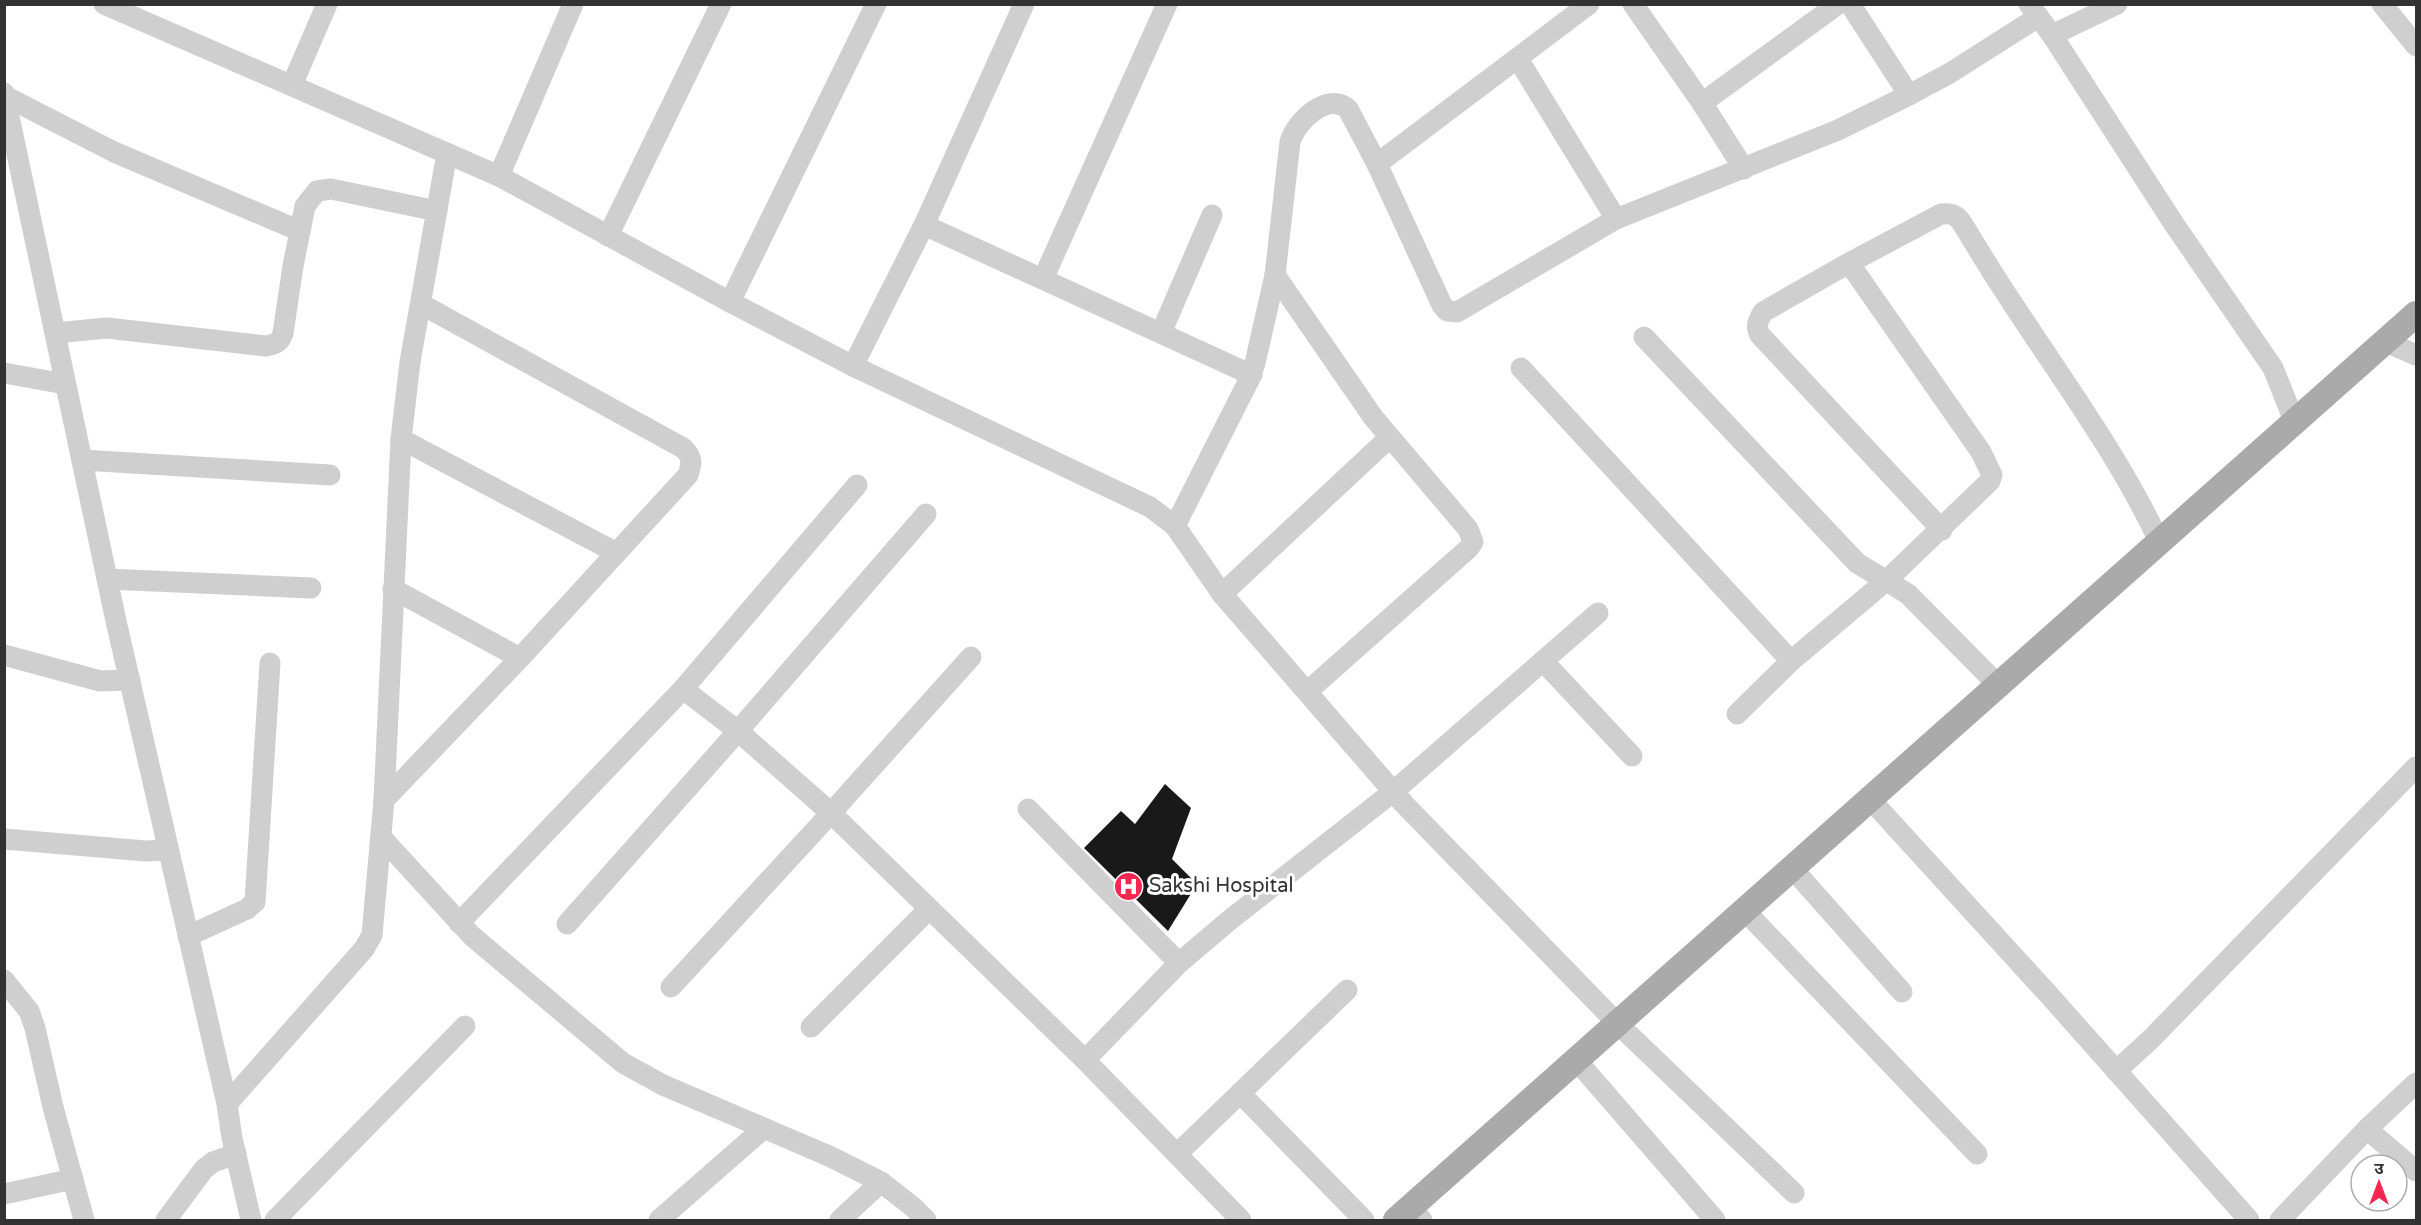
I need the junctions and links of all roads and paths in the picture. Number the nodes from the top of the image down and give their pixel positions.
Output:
1 (104, 4) edge
2 (327, 4) edge
3 (573, 4) edge
4 (721, 4) edge
5 (876, 4) edge
6 (1024, 4) edge
7 (1167, 4) edge
8 (1588, 4) edge
9 (1633, 4) edge
10 (1838, 4) edge
11 (1850, 4) edge
12 (2117, 4) edge
13 (2382, 4) edge
14 (2034, 11) edge
15 (2052, 35) junction
16 (2416, 46) edge
17 (1518, 59) junction
18 (292, 85) junction
19 (5, 94) edge
20 (1909, 95) junction
21 (1702, 103) junction
22 (447, 153) junction
23 (1377, 164) junction
24 (1744, 169) junction
25 (499, 176) junction
26 (437, 211) junction
27 (1212, 215) dead end
28 (1616, 219) junction
29 (924, 225) junction
30 (300, 231) junction
31 (608, 236) junction
32 (1848, 263) junction
33 (1275, 276) junction
34 (1042, 279) junction
35 (730, 302) junction
36 (421, 304) junction
37 (2416, 314) edge
38 (55, 333) junction
39 (1161, 333) junction
40 (1644, 338) dead end
41 (2386, 342) junction
42 (2416, 355) edge
43 (853, 366) junction
44 (1521, 368) dead end
45 (4, 374) edge
46 (1252, 375) junction
47 (65, 384) junction
48 (2295, 423) junction
49 (1389, 438) junction
50 (401, 439) junction
51 (82, 460) junction
52 (330, 475) dead end
53 (857, 485) dead end
54 (926, 514) dead end
55 (1175, 526) junction
56 (1941, 530) junction
57 (2160, 543) junction
58 (615, 552) junction
59 (107, 579) junction
60 (1887, 580) junction
61 (312, 588) dead end
62 (393, 589) junction
63 (1222, 594) junction
64 (1598, 613) dead end
65 (4, 655) edge
66 (971, 657) dead end
67 (520, 658) junction
68 (1791, 660) junction
69 (1543, 661) junction
70 (270, 663) dead end
71 (119, 682) junction
72 (1998, 685) junction
73 (683, 689) junction
74 (1308, 691) junction
75 (1737, 714) dead end
76 (738, 731) junction
77 (1632, 756) dead end
78 (2416, 766) edge
79 (1394, 791) junction
80 (1870, 799) junction
81 (384, 800) junction
82 (1028, 809) dead end
83 (831, 813) junction
84 (381, 838) junction
85 (4, 839) edge
86 (158, 851) junction
87 (1792, 868) junction
88 (929, 909) junction
89 (1745, 910) junction
90 (459, 923) junction
91 (567, 924) dead end
92 (188, 936) junction
93 (1179, 963) junction
94 (4, 980) edge
95 (671, 987) dead end
96 (1347, 990) dead end
97 (1902, 993) dead end
98 (1618, 1024) junction
99 (465, 1026) dead end
100 (811, 1027) dead end
101 (1085, 1060) junction
102 (1577, 1061) junction
103 (2116, 1071) junction
104 (2416, 1083) edge
105 (1240, 1093) junction
106 (227, 1104) junction
107 (764, 1128) junction
108 (2367, 1129) junction
109 (1176, 1154) junction
110 (1977, 1154) dead end
111 (225, 1157) junction
112 (2416, 1172) edge
113 (73, 1179) junction
114 (881, 1182) junction
115 (1794, 1193) dead end
116 (4, 1194) edge
117 (1410, 1216) edge
118 (84, 1221) edge
119 (166, 1221) edge
120 (251, 1221) edge
121 (275, 1221) edge
122 (659, 1221) edge
123 (840, 1221) edge
124 (926, 1221) edge
125 (1241, 1221) edge
126 (1364, 1221) edge
127 (1715, 1221) edge
128 (2249, 1221) edge
129 (2280, 1221) edge

1 - 18 street
2 - 18 street
3 - 25 street
4 - 31 street
5 - 35 street
6 - 29 street
7 - 34 street
8 - 17 street
9 - 21 street
10 - 21 street
11 - 20 street
12 - 15 street
13 - 16 street
14 - 15 street
14 - 20 street
15 - 48 street
17 - 23 street
17 - 28 street
18 - 22 street
19 - 30 street
19 - 38 street
20 - 24 street
21 - 24 street
22 - 25 street
22 - 26 street
23 - 28 street
23 - 33 street
24 - 28 street
25 - 31 street
26 - 30 street
26 - 36 street
27 - 39 street
29 - 34 street
29 - 43 street
30 - 38 street
31 - 35 street
32 - 56 street
32 - 56 street
32 - 57 street
33 - 46 street
33 - 49 street
34 - 39 street
35 - 43 street
36 - 50 street
36 - 58 street
37 - 41 main road
38 - 47 street
39 - 46 street
40 - 60 street
41 - 42 street
41 - 48 main road
43 - 55 street
44 - 68 street
45 - 47 street
46 - 55 street
47 - 51 street
48 - 57 main road
49 - 63 street
49 - 74 street
50 - 58 street
50 - 62 street
51 - 52 street
51 - 59 street
53 - 73 street
54 - 76 street
55 - 63 street
56 - 60 street
57 - 72 main road
58 - 67 street
59 - 61 street
59 - 71 street
60 - 68 street
60 - 72 street
62 - 67 street
62 - 81 street
63 - 74 street
64 - 69 street
65 - 71 street
66 - 83 street
67 - 81 street
68 - 75 street
69 - 77 street
69 - 79 street
70 - 92 street
71 - 86 street
72 - 80 main road
73 - 76 street
73 - 90 street
74 - 79 street
76 - 83 street
76 - 91 street
78 - 103 street
79 - 93 street
79 - 98 street
80 - 87 main road
80 - 103 street
81 - 84 street
82 - 93 street
83 - 88 street
83 - 95 street
84 - 90 street
84 - 106 street
85 - 86 street
86 - 92 street
87 - 89 main road
87 - 97 street
88 - 100 street
88 - 101 street
89 - 98 main road
89 - 110 street
90 - 107 street
92 - 106 street
93 - 101 street
94 - 113 street
96 - 105 street
98 - 102 main road
98 - 115 street
99 - 121 street
101 - 109 street
102 - 117 main road
102 - 127 street
103 - 128 street
104 - 108 street
105 - 109 street
105 - 126 street
106 - 111 street
107 - 114 street
107 - 122 street
108 - 112 street
108 - 129 street
109 - 125 street
111 - 119 street
111 - 120 street
113 - 116 street
113 - 118 street
114 - 123 street
114 - 124 street

